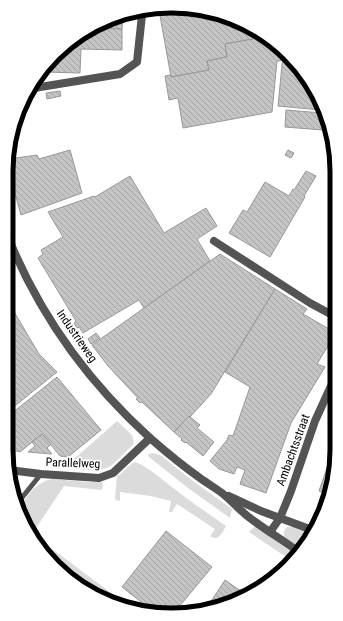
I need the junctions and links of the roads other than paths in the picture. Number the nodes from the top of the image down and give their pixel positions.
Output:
1 (142, 15) dead end
2 (37, 88) edge
3 (214, 241) dead end
4 (13, 248) edge
5 (330, 314) edge
6 (330, 388) edge
7 (150, 438) junction
8 (14, 471) edge
9 (41, 474) junction
10 (222, 493) junction
11 (21, 499) edge
12 (280, 518) junction
13 (309, 529) edge
14 (270, 532) junction
15 (295, 549) edge

1 - 2 street
3 - 5 street
4 - 7 street, Industrieweg
6 - 12 street, Ambachtsstraat
7 - 9 street, Parallelweg
7 - 10 street
8 - 9 street, Parallelweg
9 - 11 lane
10 - 12 street
10 - 14 street
12 - 13 street
12 - 14 street, Ambachtsstraat
14 - 15 street

